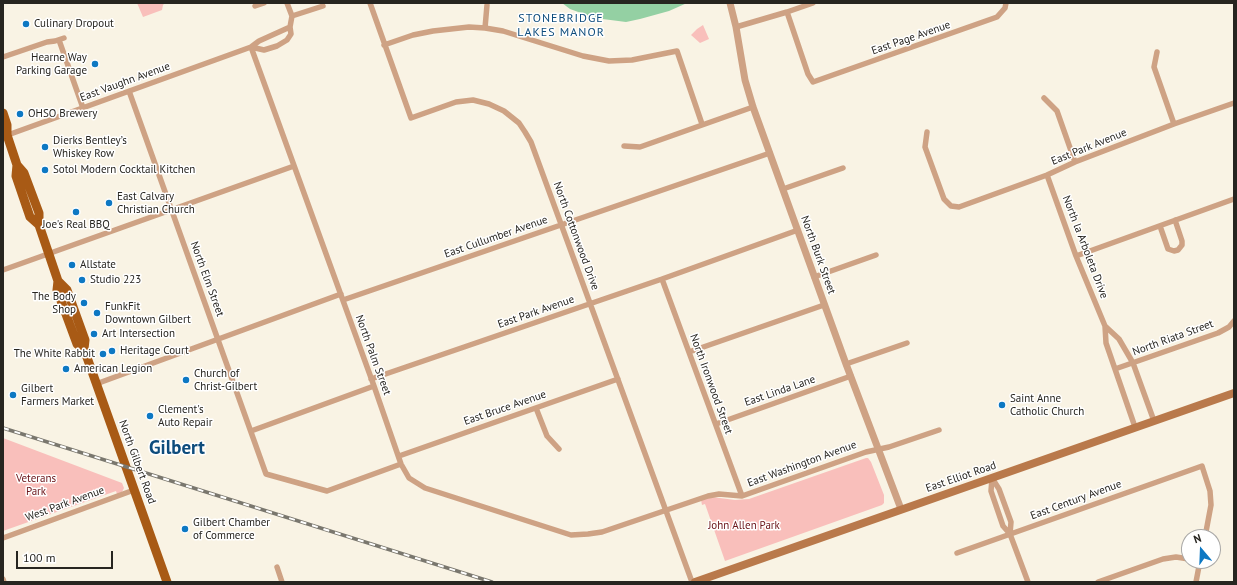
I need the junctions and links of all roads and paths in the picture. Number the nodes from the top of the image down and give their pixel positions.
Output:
1 (264, 3) edge
2 (287, 3) edge
3 (370, 3) edge
4 (730, 3) edge
5 (812, 3) edge
6 (1006, 3) edge
7 (487, 5) dead end
8 (255, 6) dead end
9 (323, 6) dead end
10 (787, 12) junction
11 (292, 16) junction
12 (736, 27) junction
13 (290, 28) junction
14 (485, 28) junction
15 (384, 45) junction
16 (251, 47) junction
17 (1157, 52) dead end
18 (3, 57) edge
19 (129, 92) junction
20 (1044, 98) dead end
21 (1234, 103) edge
22 (753, 107) junction
23 (83, 108) junction
24 (3, 113) edge
25 (702, 124) junction
26 (1174, 124) junction
27 (927, 132) dead end
28 (4, 134) edge
29 (624, 146) dead end
30 (770, 153) junction
31 (1075, 162) junction
32 (294, 166) junction
33 (843, 168) dead end
34 (1047, 175) junction
35 (783, 189) junction
36 (1234, 199) edge
37 (171, 210) junction
38 (1174, 220) junction
39 (562, 225) junction
40 (1160, 226) junction
41 (798, 230) junction
42 (49, 254) junction
43 (876, 255) dead end
44 (1076, 256) junction
45 (3, 270) edge
46 (814, 276) junction
47 (662, 279) junction
48 (341, 294) junction
49 (343, 300) junction
50 (590, 304) junction
51 (824, 304) junction
52 (1234, 321) edge
53 (1105, 326) junction
54 (218, 339) junction
55 (907, 343) dead end
56 (689, 352) junction
57 (1133, 363) junction
58 (846, 364) junction
59 (1115, 369) junction
60 (850, 376) junction
61 (371, 379) junction
62 (618, 379) junction
63 (96, 384) junction
64 (374, 386) junction
65 (1234, 393) edge
66 (536, 408) junction
67 (1154, 421) junction
68 (716, 424) junction
69 (1135, 427) junction
70 (939, 430) dead end
71 (251, 431) junction
72 (559, 449) dead end
73 (878, 450) junction
74 (399, 456) junction
75 (401, 464) junction
76 (992, 478) junction
77 (134, 490) junction
78 (742, 496) junction
79 (901, 509) junction
80 (666, 510) junction
81 (1206, 529) edge
82 (602, 532) joint
83 (1010, 534) junction
84 (3, 538) edge
85 (957, 553) dead end
86 (1181, 558) edge
87 (277, 567) dead end
88 (1198, 569) edge
89 (3, 579) edge
90 (4, 582) edge
91 (167, 582) edge
92 (282, 582) edge
93 (693, 582) edge
94 (1028, 582) edge
95 (1098, 582) edge
96 (1196, 582) edge

1 - 8 street
2 - 11 street
3 - 15 street, North Cottonwood Drive
4 - 12 street, North Burk Street
5 - 10 street
6 - 10 street, East Page Avenue
7 - 14 street
9 - 11 street
10 - 12 street
11 - 13 street
12 - 22 street, North Burk Street
13 - 16 street
13 - 16 street
14 - 15 street
14 - 25 street
15 - 39 street, North Cottonwood Drive
16 - 19 street, East Vaughn Avenue
16 - 32 street, North Palm Street
17 - 26 street
18 - 23 street
19 - 23 street, East Vaughn Avenue
19 - 37 street, North Elm Street
20 - 31 street
21 - 26 street, East Park Avenue
22 - 25 street
22 - 30 street, North Burk Street
23 - 28 street, East Vaughn Avenue
24 - 28 main road, North Gilbert Road
25 - 29 street
26 - 31 street, East Park Avenue
27 - 34 street, East Park Avenue
28 - 42 main road, North Gilbert Road
30 - 35 street, North Burk Street
30 - 39 street, East Cullumber Avenue
31 - 34 street, East Park Avenue
32 - 37 street
32 - 48 street, North Palm Street
33 - 35 street
34 - 44 street, North la Arboleta Drive
35 - 41 street, North Burk Street
36 - 38 street
37 - 42 street
37 - 54 street, North Elm Street
38 - 40 street
38 - 40 street
39 - 49 street, East Cullumber Avenue
39 - 50 street, North Cottonwood Drive
40 - 44 street
41 - 46 street, North Burk Street
41 - 47 street, East Park Avenue
42 - 45 street
42 - 63 main road, North Gilbert Road
43 - 46 street
44 - 53 street, North la Arboleta Drive
46 - 51 street, North Burk Street
47 - 50 street, East Park Avenue
47 - 56 street, North Ironwood Street
48 - 49 street, North Palm Street
48 - 54 street
49 - 61 street, North Palm Street
50 - 61 street, East Park Avenue
50 - 62 street, North Cottonwood Drive
51 - 56 street
51 - 58 street, North Burk Street
52 - 57 street, North Riata Street
53 - 57 street, North la Arboleta Drive
53 - 59 street, North la Arboleta Drive
54 - 63 street
54 - 71 street, North Elm Street
55 - 58 street
56 - 68 street, North Ironwood Street
57 - 59 street, North Riata Street
57 - 67 street, North la Arboleta Drive
58 - 60 street, North Burk Street
59 - 69 street, North la Arboleta Drive
60 - 68 street, East Linda Lane
60 - 73 street, North Burk Street
61 - 64 street, North Palm Street
62 - 66 street, East Bruce Avenue
62 - 80 street, North Cottonwood Drive
63 - 77 main road, North Gilbert Road
64 - 71 street
64 - 74 street, North Palm Street
65 - 67 main road, East Elliot Road
66 - 72 street
66 - 74 street, East Bruce Avenue
67 - 69 main road, East Elliot Road
68 - 78 street, North Ironwood Street
69 - 76 main road, East Elliot Road
70 - 73 street, East Washington Avenue
71 - 75 street, North Elm Street
73 - 78 street, East Washington Avenue
73 - 79 street, North Burk Street
74 - 75 street, North Palm Street
75 - 82 street, North Palm Street
76 - 79 main road, East Elliot Road
76 - 83 street
76 - 83 street
77 - 84 street, West Park Avenue
77 - 91 main road, North Gilbert Road
78 - 80 street, East Washington Avenue
79 - 93 main road, East Elliot Road
80 - 82 street, East Washington Avenue
80 - 93 street, North Cottonwood Drive
81 - 83 street, East Century Avenue
83 - 85 street, East Century Avenue
83 - 94 street
86 - 95 street
87 - 92 street
88 - 96 street
89 - 90 street

